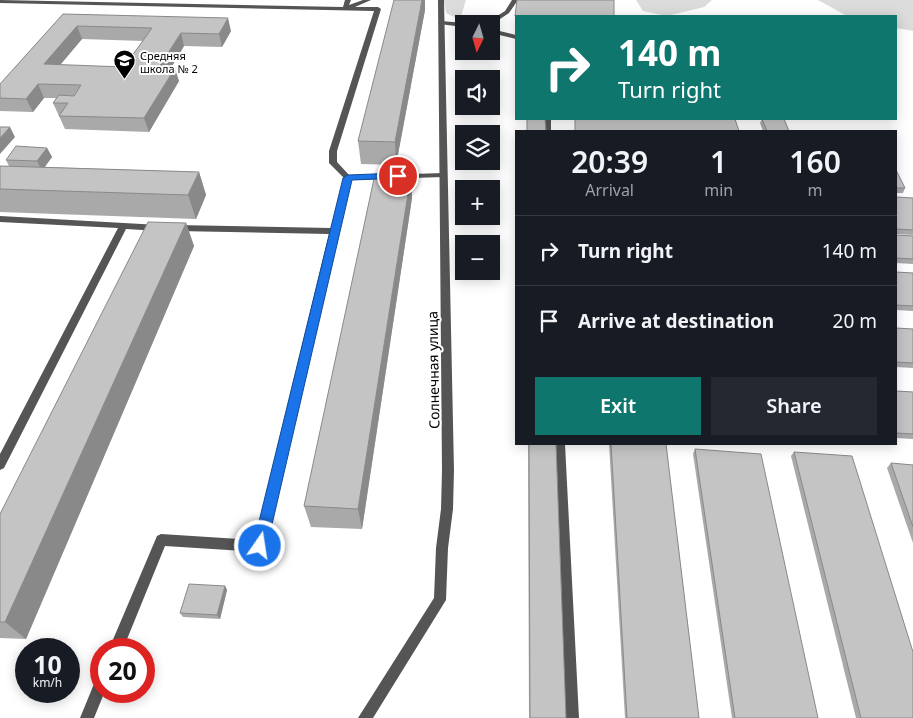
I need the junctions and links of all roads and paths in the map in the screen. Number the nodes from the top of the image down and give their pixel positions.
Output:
1 (257, 0) edge
2 (348, 0) edge
3 (368, 0) edge
4 (441, 0) edge
5 (515, 0) edge
6 (0, 1) edge
7 (253, 8) junction
8 (345, 9) junction
9 (500, 16) edge
10 (441, 23) junction
11 (455, 25) edge
12 (500, 33) edge
13 (515, 37) edge
14 (443, 175) junction
15 (348, 178) junction
16 (0, 219) edge
17 (123, 226) junction
18 (334, 231) junction
19 (560, 445) edge
20 (0, 465) edge
21 (121, 638) edge
22 (93, 703) edge
23 (87, 718) edge
24 (365, 718) edge
25 (572, 718) edge

1 - 7 street
2 - 8 street
3 - 8 street
4 - 10 street, Солнечная улица
5 - 9 street
6 - 7 street
7 - 8 street
8 - 15 street
10 - 11 street
10 - 14 street, Солнечная улица
12 - 13 street
14 - 15 street
14 - 24 street, Солнечная улица
15 - 18 street
16 - 17 street
17 - 18 street
17 - 20 street
18 - 21 street
19 - 25 street
22 - 23 street

